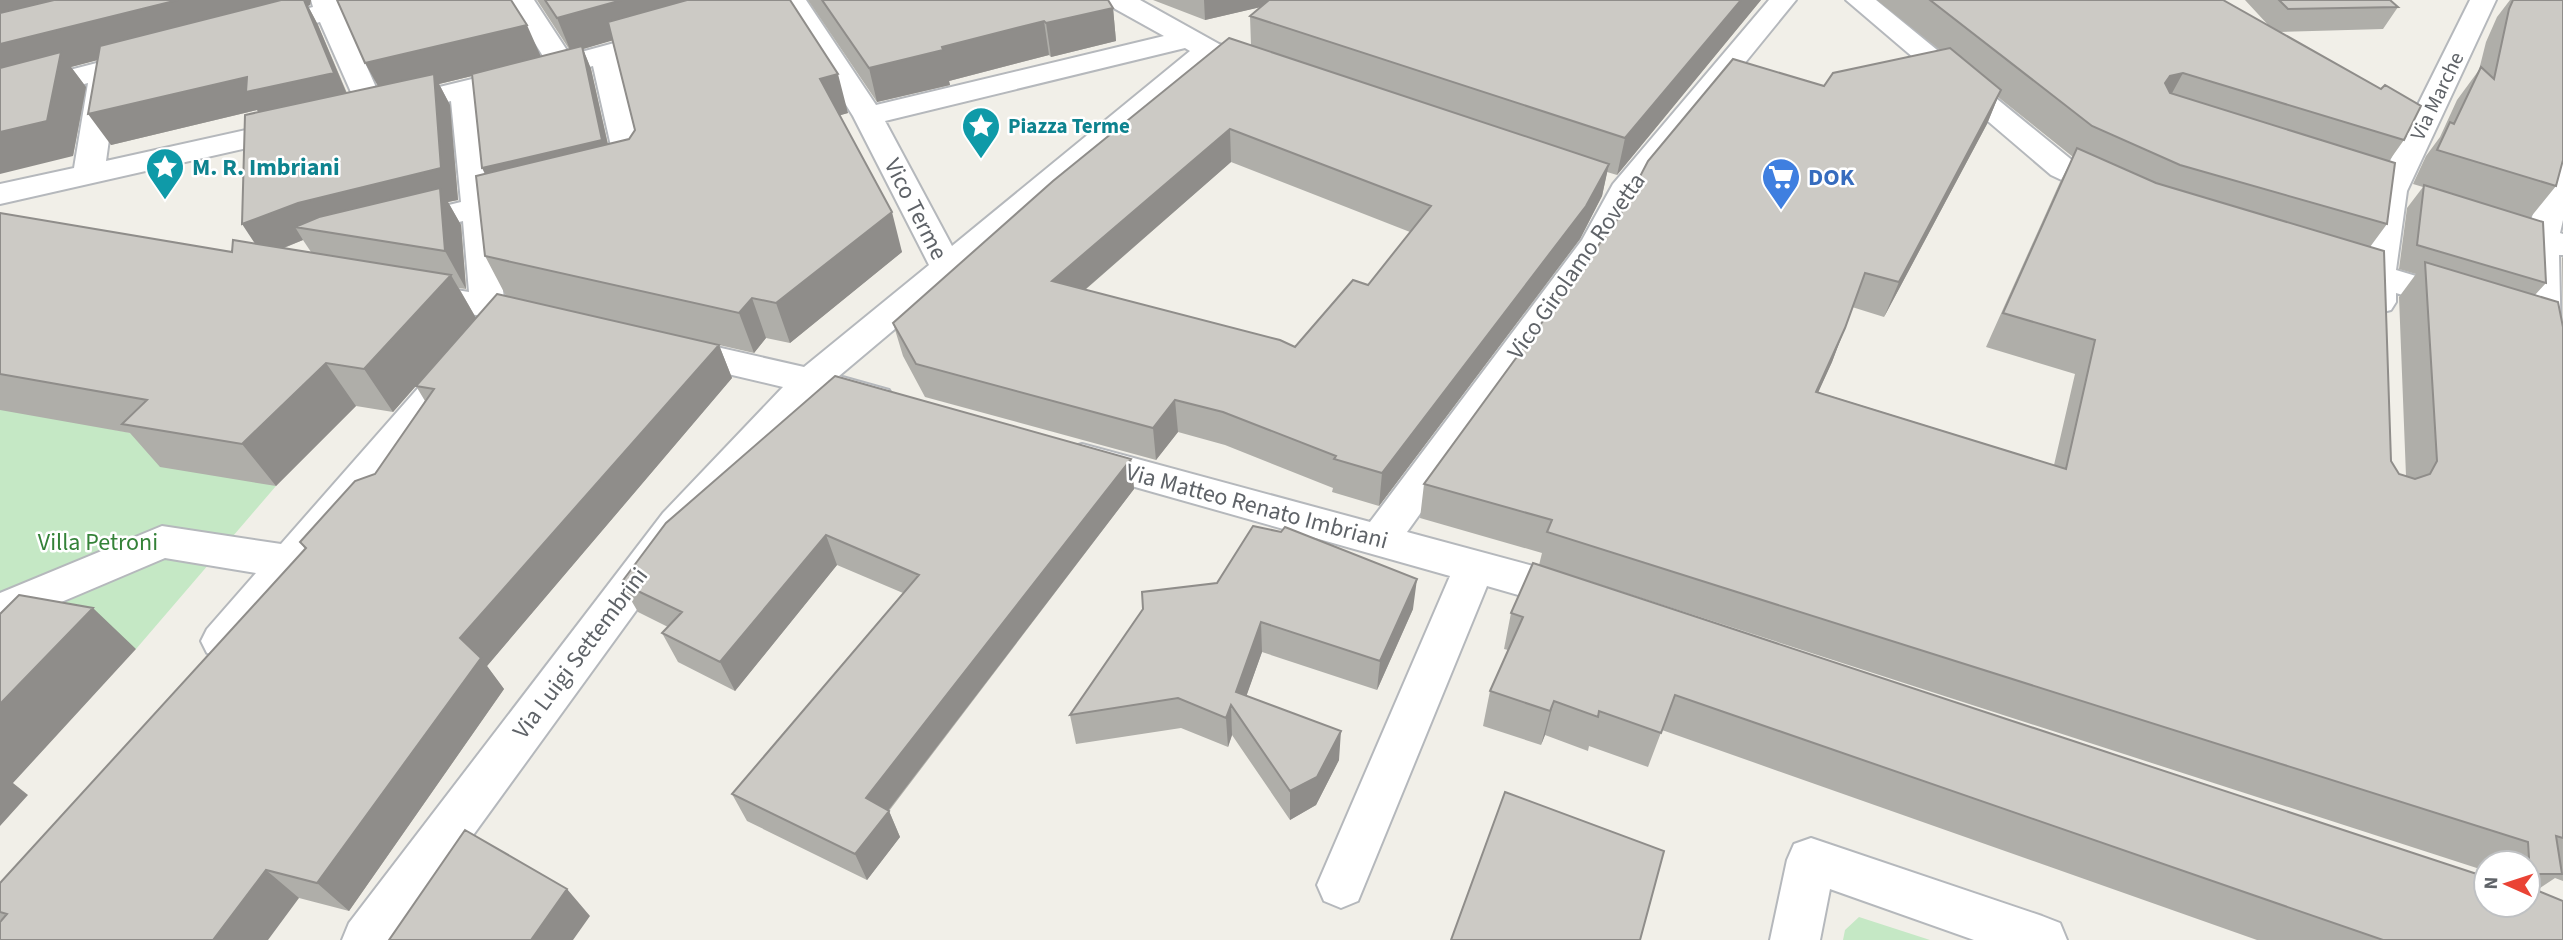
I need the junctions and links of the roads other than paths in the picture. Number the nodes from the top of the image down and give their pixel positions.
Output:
1 (370, 0) edge
2 (520, 0) edge
3 (1783, 0) edge
4 (1859, 0) edge
5 (2483, 0) edge
6 (1130, 1) edge
7 (785, 2) edge
8 (326, 6) edge
9 (697, 28) edge
10 (236, 35) edge
11 (1198, 44) junction
12 (171, 52) edge
13 (606, 55) junction
14 (563, 66) junction
15 (1261, 68) edge
16 (105, 70) junction
17 (465, 90) junction
18 (0, 97) edge
19 (868, 116) junction
20 (345, 117) junction
21 (2563, 159) edge
22 (89, 172) junction
23 (0, 194) edge
24 (2136, 203) edge
25 (476, 208) junction
26 (2466, 215) edge
27 (370, 234) edge
28 (2552, 242) edge
29 (2302, 254) edge
30 (947, 268) junction
31 (2378, 276) junction
32 (379, 289) edge
33 (2482, 307) edge
34 (572, 326) edge
35 (486, 328) junction
36 (2380, 331) edge
37 (651, 344) edge
38 (810, 381) junction
39 (916, 411) edge
40 (2563, 419) edge
41 (1047, 448) edge
42 (1379, 540) junction
43 (291, 562) junction
44 (1475, 566) junction
45 (1609, 606) edge
46 (0, 611) edge
47 (197, 671) edge
48 (1341, 885) dead end
49 (367, 940) edge
50 (1795, 940) edge
51 (2042, 940) edge

1 - 8 street
2 - 14 street
3 - 42 street, Vico Girolamo Rovetta
4 - 24 street
5 - 31 street, Via Marche
6 - 11 street
7 - 19 street, Vico Terme
8 - 10 street
8 - 20 street
9 - 13 street
11 - 15 street
11 - 19 street
11 - 30 street
12 - 16 street
13 - 14 street
13 - 25 street
14 - 17 street
16 - 18 street
16 - 22 street
17 - 20 street
17 - 25 street
19 - 30 street, Vico Terme
20 - 22 street
21 - 28 street
22 - 23 street
25 - 27 street
25 - 35 street
26 - 28 street
28 - 40 street
29 - 31 street
30 - 38 street, Vico Terme
31 - 33 street
31 - 36 street, Via Marche
32 - 35 street
34 - 35 street
35 - 43 street
37 - 38 street
38 - 39 street
38 - 49 street, Via Luigi Settembrini
41 - 42 street, Via Matteo Renato Imbriani
42 - 44 street, Via Matteo Renato Imbriani
43 - 46 street
43 - 47 street
44 - 45 street, Via Matteo Renato Imbriani
44 - 48 street
50 - 51 street

